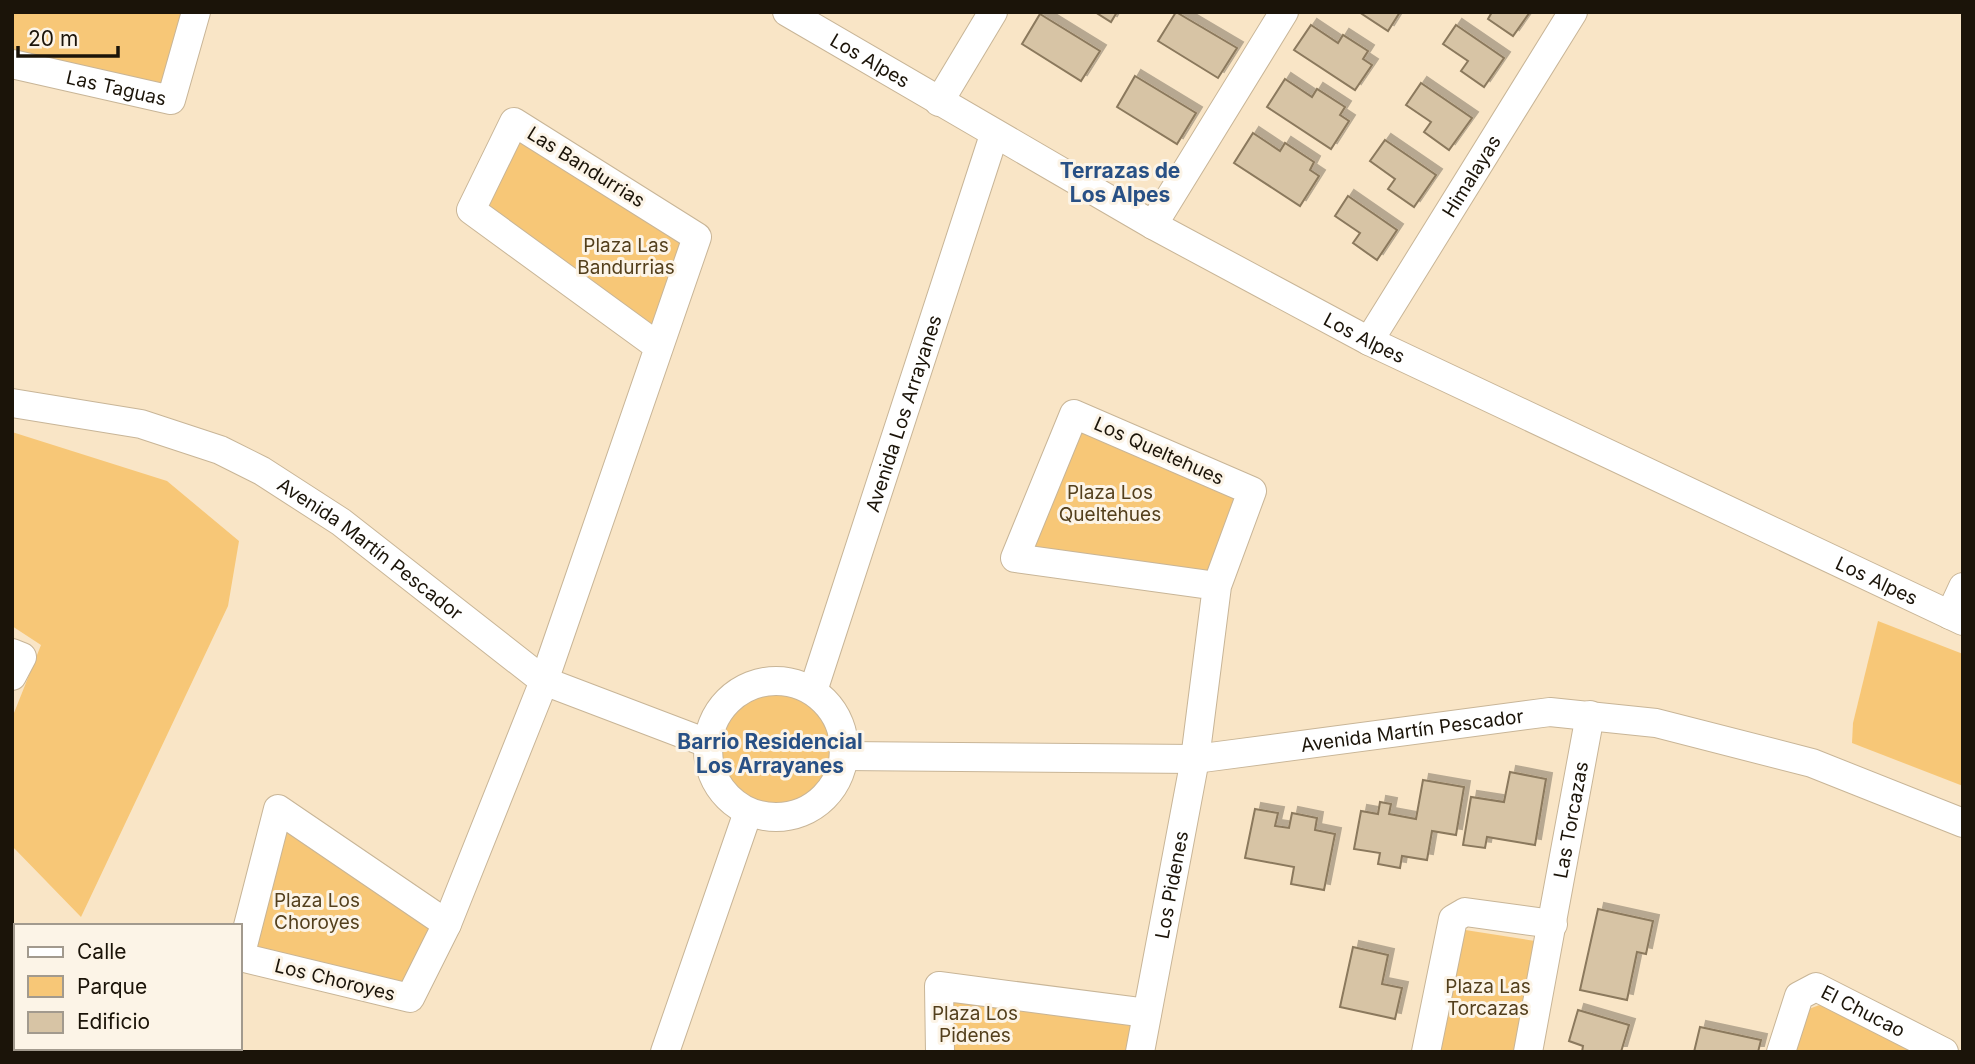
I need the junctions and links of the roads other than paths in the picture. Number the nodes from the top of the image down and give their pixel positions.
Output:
1 (196, 12) edge
2 (788, 12) edge
3 (993, 12) edge
4 (1284, 12) edge
5 (1573, 12) edge
6 (12, 64) edge
7 (939, 102) junction
8 (995, 135) junction
9 (1153, 225) junction
10 (1370, 341) junction
11 (659, 347) junction
12 (12, 403) edge
13 (1217, 586) junction
14 (1963, 587) edge
15 (1957, 618) edge
16 (12, 653) edge
17 (12, 676) edge
18 (544, 681) junction
19 (813, 691) junction
20 (1590, 715) junction
21 (707, 743) junction
22 (844, 756) junction
23 (1195, 759) junction
24 (748, 813) junction
25 (1963, 823) edge
26 (447, 924) junction
27 (1553, 924) junction
28 (242, 949) edge
29 (242, 957) edge
30 (1147, 1013) junction
31 (665, 1052) edge
32 (940, 1052) edge
33 (1140, 1052) edge
34 (1426, 1052) edge
35 (1528, 1052) edge
36 (1781, 1052) edge
37 (1944, 1052) edge

1 - 6 street, Las Taguas
2 - 7 street, Los Alpes
3 - 7 street
4 - 9 street
5 - 10 street, Himalayas
7 - 8 street, Los Alpes
8 - 9 street, Los Alpes
8 - 19 street, Avenida Los Arrayanes
9 - 10 street, Los Alpes
10 - 15 street, Los Alpes
11 - 11 street, Las Bandurrias
11 - 18 street, Las Bandurrias
12 - 18 street, Avenida Martín Pescador
13 - 13 street, Los Queltehues
13 - 23 street, Los Queltehues
14 - 15 street
16 - 17 street
18 - 21 street, Avenida Martín Pescador
18 - 26 street, Los Choroyes
19 - 21 street
19 - 22 street
20 - 23 street, Avenida Martín Pescador
20 - 25 street, Avenida Martín Pescador
20 - 27 street, Las Torcazas
21 - 24 street
22 - 23 street, Avenida Martín Pescador
22 - 24 street
23 - 30 street, Los Pidenes
24 - 31 street
26 - 28 street, Los Choroyes
26 - 29 street, Los Choroyes
27 - 34 street
27 - 35 street, Las Torcazas
30 - 32 street
30 - 33 street, Los Pidenes
36 - 37 street, El Chucao

